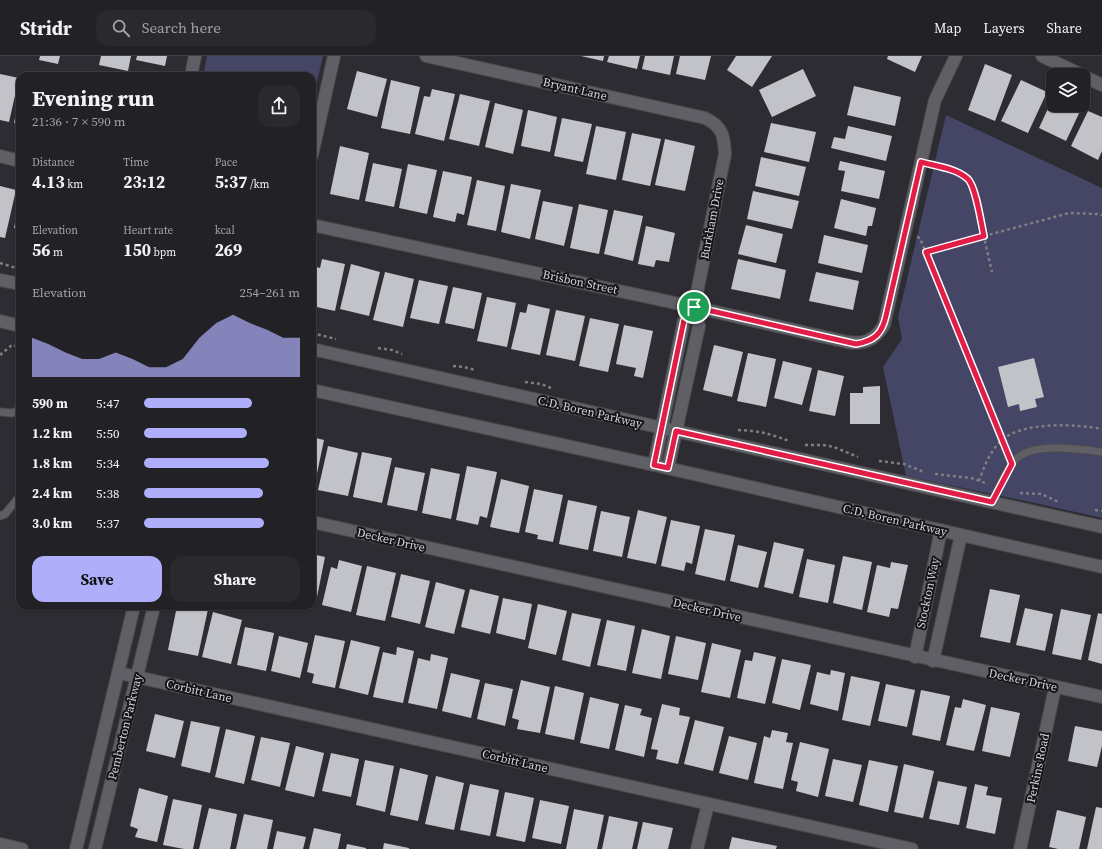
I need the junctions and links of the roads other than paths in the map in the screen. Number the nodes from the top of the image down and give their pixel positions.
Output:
1 (195, 56) edge
2 (334, 56) edge
3 (426, 56) edge
4 (956, 56) edge
5 (1042, 56) edge
6 (1067, 68) edge
7 (192, 72) edge
8 (1090, 79) edge
9 (1102, 84) edge
10 (720, 130) joint
11 (316, 137) edge
12 (0, 156) edge
13 (16, 160) edge
14 (316, 226) edge
15 (0, 280) edge
16 (16, 283) edge
17 (694, 307) junction
18 (0, 321) edge
19 (16, 325) edge
20 (316, 350) edge
21 (316, 391) edge
22 (0, 412) edge
23 (16, 412) edge
24 (662, 427) junction
25 (676, 431) junction
26 (1102, 452) edge
27 (654, 465) junction
28 (668, 468) junction
29 (16, 501) edge
30 (992, 502) junction
31 (0, 516) edge
32 (316, 523) edge
33 (1102, 527) edge
34 (941, 530) junction
35 (961, 535) junction
36 (1102, 567) edge
37 (133, 610) edge
38 (153, 610) edge
39 (915, 657) junction
40 (934, 661) junction
41 (119, 673) junction
42 (137, 677) junction
43 (1055, 688) junction
44 (1102, 697) edge
45 (708, 804) junction
46 (0, 844) edge
47 (22, 849) edge
48 (76, 849) edge
49 (95, 849) edge
50 (697, 849) edge
51 (912, 849) edge
52 (1020, 849) edge

1 - 7 street
2 - 11 street
3 - 10 street, Bryant Lane
4 - 17 street, Brisbon Street
5 - 6 street
8 - 9 street
10 - 17 street, Burkham Drive
12 - 13 street
14 - 17 street, Brisbon Street
15 - 16 street
17 - 24 street, Burkham Drive
17 - 25 street, Burkham Drive
18 - 19 street
20 - 24 street, C.D. Boren Parkway
21 - 27 street, C.D. Boren Parkway
22 - 23 lane
24 - 25 street, C.D. Boren Parkway
24 - 27 street, Burkham Drive
25 - 28 street, Burkham Drive
25 - 30 street, C.D. Boren Parkway
26 - 30 lane
27 - 28 street, C.D. Boren Parkway
28 - 34 street, C.D. Boren Parkway
29 - 31 lane
30 - 33 street, C.D. Boren Parkway
32 - 39 street, Decker Drive
34 - 35 street, C.D. Boren Parkway
34 - 39 street, Stockton Way
35 - 36 street, C.D. Boren Parkway
35 - 40 street, Stockton Way
37 - 41 street, Pemberton Parkway
38 - 42 street, Pemberton Parkway
39 - 40 street, Decker Drive
40 - 43 street, Decker Drive
41 - 42 street, Corbitt Lane
41 - 48 street, Pemberton Parkway
42 - 45 street, Corbitt Lane
42 - 49 street, Pemberton Parkway
43 - 44 street, Decker Drive
43 - 52 street, Perkins Road
45 - 50 street
45 - 51 street, Corbitt Lane
46 - 47 street

